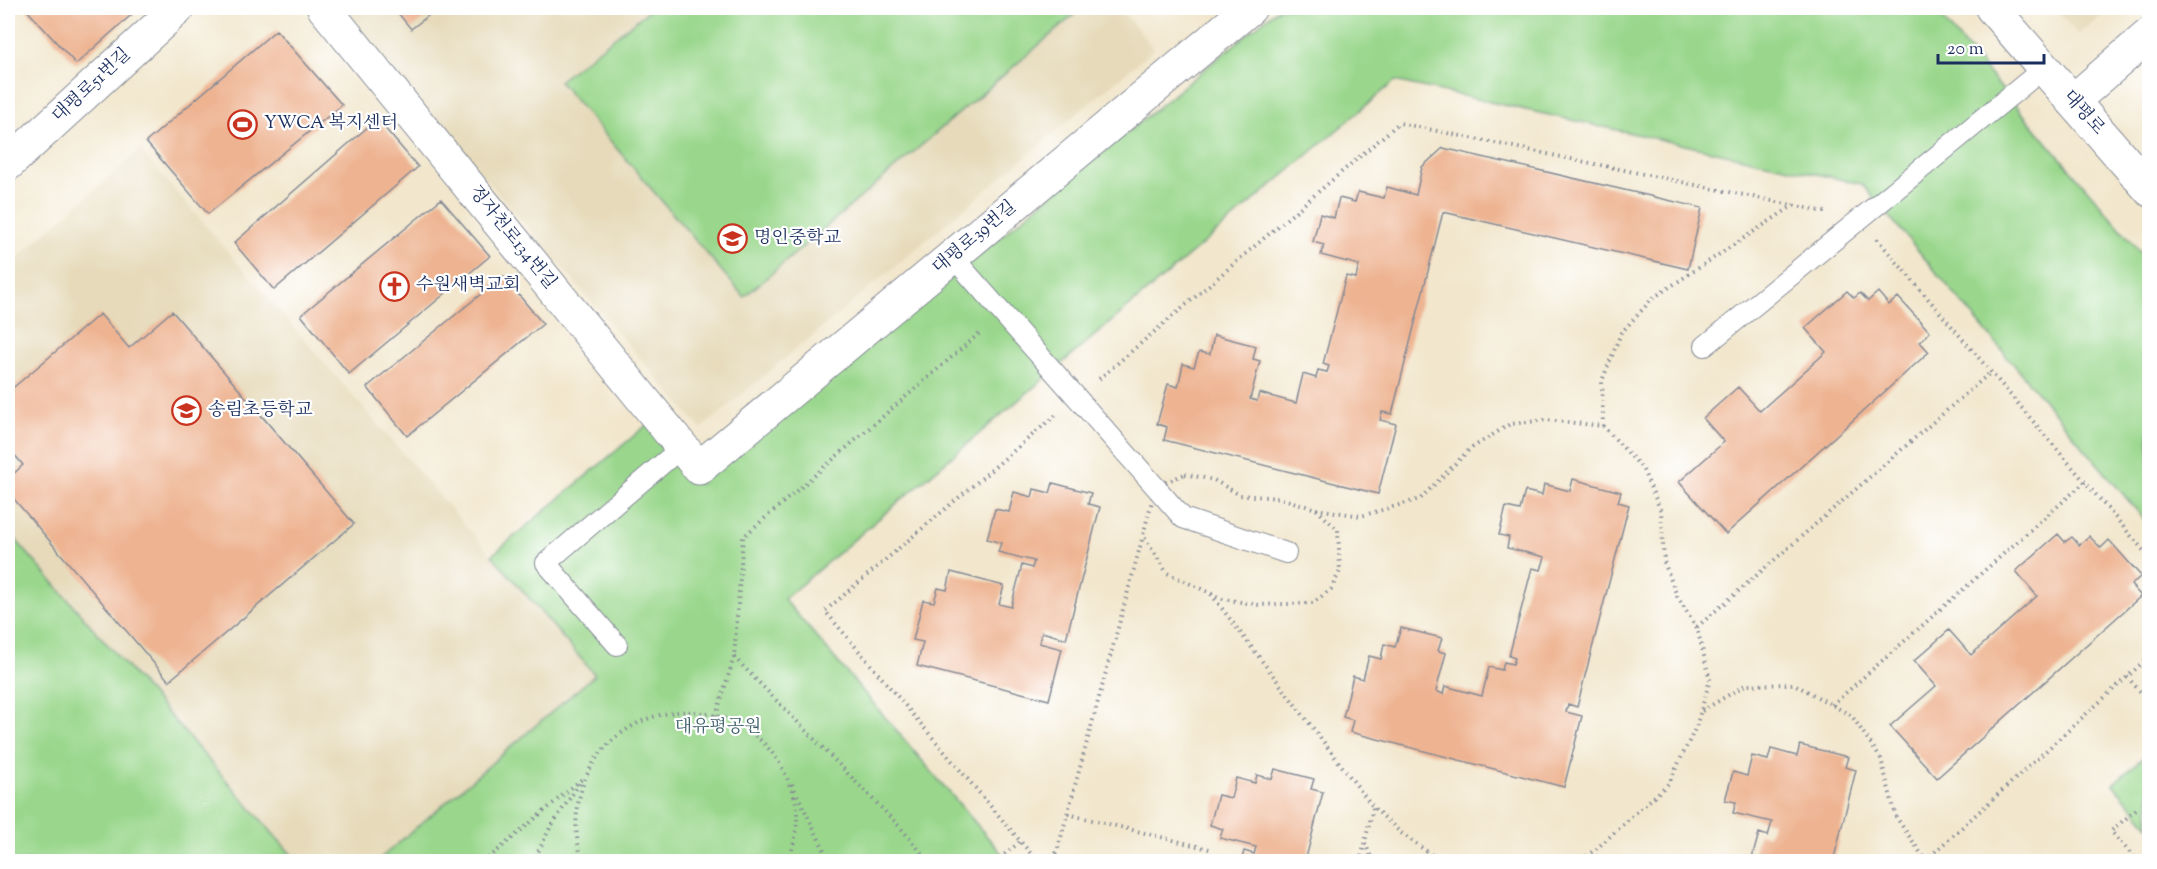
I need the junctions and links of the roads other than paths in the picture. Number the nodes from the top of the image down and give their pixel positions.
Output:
1 (178, 8) edge
2 (324, 8) edge
3 (1250, 8) edge
4 (1992, 8) edge
5 (2150, 34) edge
6 (2044, 68) junction
7 (2073, 101) junction
8 (10, 155) edge
9 (2150, 190) edge
10 (952, 256) junction
11 (1705, 346) dead end
12 (691, 457) junction
13 (1287, 553) dead end
14 (617, 645) dead end

1 - 8 street, 대평로51번길
2 - 12 street, 정자천로134번길
3 - 10 street, 대평로39번길
4 - 6 street, 대평로
5 - 7 street
6 - 7 street, 대평로
6 - 11 lane
7 - 9 street, 대평로
10 - 12 street, 대평로39번길
10 - 13 lane
12 - 14 lane

